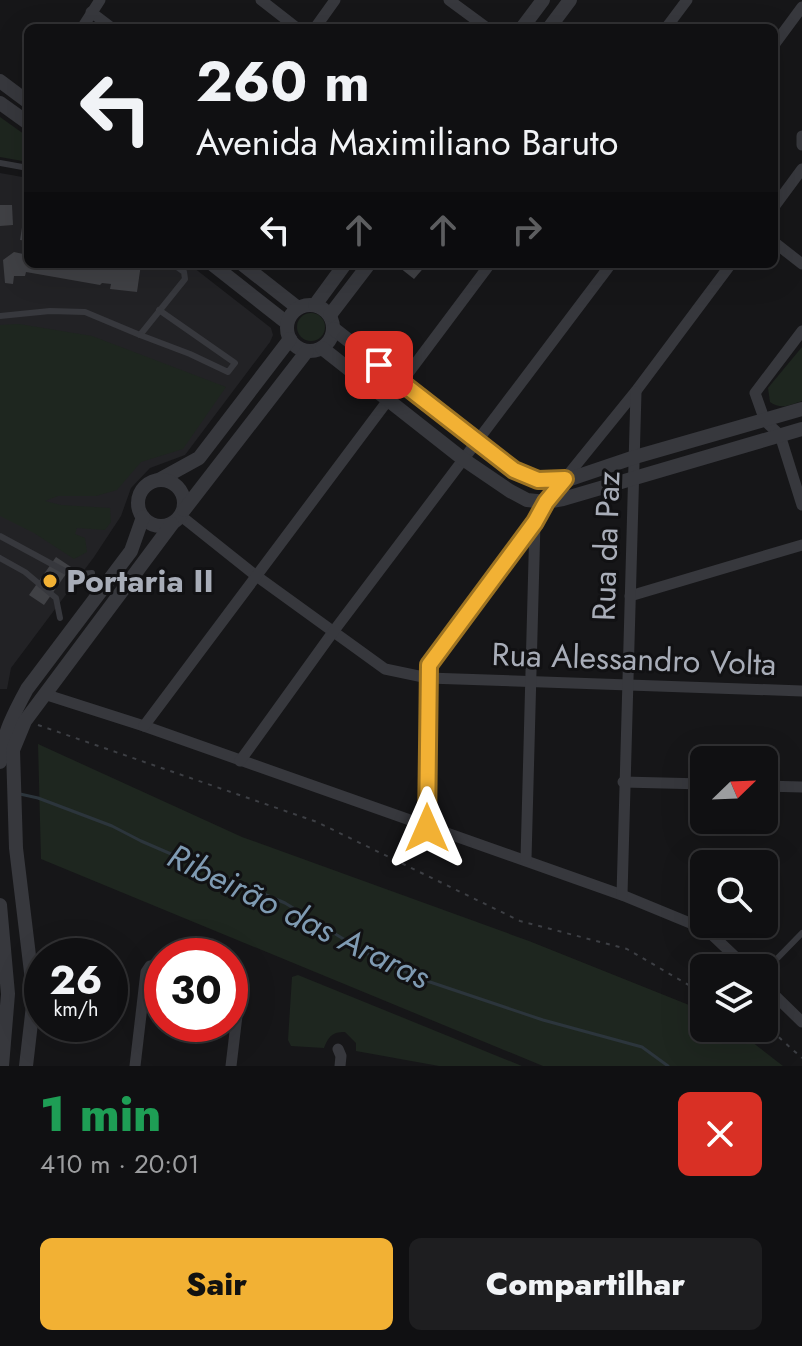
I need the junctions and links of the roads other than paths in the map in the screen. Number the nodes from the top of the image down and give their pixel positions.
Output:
1 (100, 0) edge
2 (261, 0) edge
3 (335, 0) edge
4 (449, 0) edge
5 (543, 0) edge
6 (570, 0) edge
7 (687, 0) edge
8 (802, 7) edge
9 (91, 12) junction
10 (84, 24) edge
11 (107, 24) edge
12 (292, 24) edge
13 (318, 24) edge
14 (482, 24) edge
15 (525, 24) edge
16 (552, 24) edge
17 (669, 24) edge
18 (778, 40) edge
19 (0, 81) edge
20 (24, 99) edge
21 (0, 103) edge
22 (24, 120) edge
23 (802, 136) edge
24 (802, 145) edge
25 (0, 163) edge
26 (24, 167) edge
27 (802, 169) edge
28 (778, 202) edge
29 (778, 245) edge
30 (802, 264) edge
31 (178, 268) edge
32 (217, 268) edge
33 (247, 268) edge
34 (342, 268) edge
35 (366, 268) edge
36 (487, 268) edge
37 (608, 268) edge
38 (728, 268) edge
39 (315, 305) junction
40 (298, 308) junction
41 (159, 310) junction
42 (0, 316) edge
43 (332, 322) junction
44 (287, 323) junction
45 (802, 331) edge
46 (140, 335) junction
47 (200, 339) junction
48 (290, 339) junction
49 (314, 350) junction
50 (220, 352) junction
51 (190, 354) junction
52 (212, 365) junction
53 (402, 383) junction
54 (636, 391) junction
55 (388, 400) junction
56 (802, 409) edge
57 (765, 421) junction
58 (802, 429) edge
59 (780, 435) junction
60 (477, 441) junction
61 (635, 457) junction
62 (463, 459) junction
63 (565, 479) junction
64 (633, 479) junction
65 (159, 480) junction
66 (546, 502) junction
67 (802, 505) edge
68 (143, 517) junction
69 (179, 517) junction
70 (535, 522) junction
71 (0, 536) edge
72 (802, 545) edge
73 (0, 558) edge
74 (92, 573) dead end
75 (255, 575) junction
76 (630, 596) junction
77 (60, 618) dead end
78 (333, 632) junction
79 (428, 678) junction
80 (532, 682) junction
81 (628, 683) junction
82 (802, 691) edge
83 (44, 694) junction
84 (144, 726) junction
85 (240, 761) junction
86 (0, 762) edge
87 (623, 782) junction
88 (690, 784) edge
89 (778, 786) edge
90 (802, 787) edge
91 (427, 828) junction
92 (526, 859) junction
93 (622, 895) junction
94 (0, 905) edge
95 (802, 933) edge
96 (732, 954) edge
97 (778, 958) edge
98 (144, 989) edge
99 (778, 999) edge
100 (802, 1022) edge
101 (234, 1042) edge
102 (338, 1049) dead end
103 (2, 1066) edge
104 (26, 1066) edge
105 (135, 1066) edge
106 (231, 1066) edge
107 (340, 1066) edge

1 - 9 street
2 - 12 street
3 - 13 street
4 - 14 street
5 - 15 street
6 - 16 street
7 - 17 street
8 - 18 street
9 - 10 street
9 - 11 street
19 - 20 street
21 - 22 street
23 - 24 street
25 - 26 lane
27 - 28 street
29 - 30 street
31 - 41 lane
32 - 44 street
33 - 40 street
34 - 39 street
35 - 43 street
36 - 53 street
37 - 60 street
38 - 54 street
39 - 40 street
39 - 43 street
40 - 44 street
41 - 46 lane
41 - 47 lane
42 - 46 lane
43 - 49 street
43 - 53 street
44 - 48 street
45 - 57 street
46 - 51 lane
47 - 50 lane
47 - 51 lane
48 - 49 street
48 - 65 street
49 - 55 street
49 - 69 street
50 - 52 lane
50 - 52 lane
51 - 52 lane
53 - 55 street
53 - 60 street
54 - 61 street, Rua da Paz
54 - 63 street
55 - 62 street
55 - 75 street
56 - 57 street
57 - 59 street
57 - 61 street
58 - 59 street
59 - 64 street
59 - 67 street
60 - 62 street
60 - 63 street
61 - 63 street
61 - 64 street, Rua da Paz
62 - 66 street
62 - 78 street
63 - 66 street
64 - 66 street
64 - 76 street, Rua da Paz
65 - 68 street
65 - 69 street
66 - 70 street
68 - 69 street
68 - 86 street
69 - 75 street, Rua Alessandro Volta
69 - 83 street
70 - 79 street
70 - 80 street
71 - 74 lane
72 - 76 street
73 - 77 lane
75 - 78 street, Rua Alessandro Volta
75 - 84 street
76 - 81 street, Rua da Paz
78 - 79 street, Rua Alessandro Volta
78 - 85 street
79 - 80 street, Rua Alessandro Volta
79 - 91 street
80 - 81 street, Rua Alessandro Volta
80 - 92 street
81 - 82 street, Rua Alessandro Volta
81 - 87 street, Rua da Paz
83 - 84 street
83 - 104 street
84 - 85 street
85 - 91 street
87 - 88 street
87 - 93 street, Rua da Paz
89 - 90 street
91 - 92 street
92 - 93 street
93 - 96 street
94 - 103 street
95 - 97 lane
98 - 105 street
99 - 100 street
101 - 106 street
102 - 107 street

